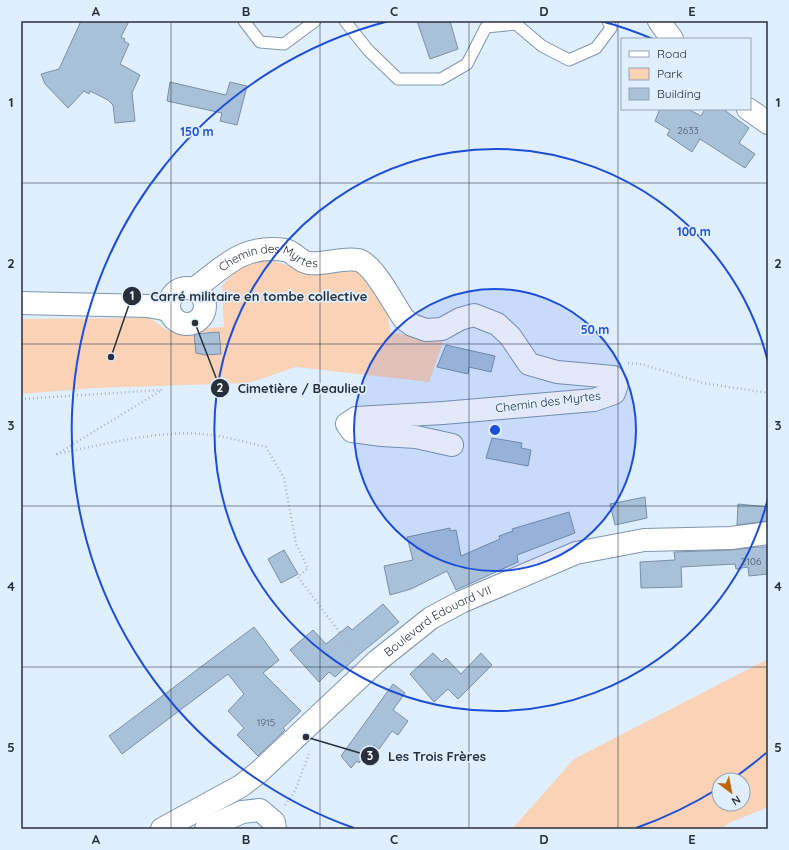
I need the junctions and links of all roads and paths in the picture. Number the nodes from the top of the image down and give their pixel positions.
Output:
1 (244, 21) edge
2 (315, 21) edge
3 (345, 21) edge
4 (608, 21) edge
5 (659, 21) edge
6 (671, 38) edge
7 (749, 110) edge
8 (768, 123) edge
9 (194, 289) junction
10 (21, 303) edge
11 (169, 310) junction
12 (602, 375) junction
13 (768, 393) edge
14 (21, 398) edge
15 (452, 445) dead end
16 (768, 533) edge
17 (370, 667) junction
18 (314, 720) junction
19 (274, 826) edge
20 (162, 829) edge
21 (206, 829) edge

1 - 2 lane
3 - 4 lane
5 - 6 street
7 - 8 street
9 - 11 street
9 - 11 street
9 - 12 street, Chemin des Myrtes
10 - 11 street
12 - 13 path
12 - 15 street, Chemin des Myrtes
14 - 17 path
16 - 17 street, Boulevard Edouard VII
17 - 18 street, Boulevard Edouard VII
18 - 19 path
18 - 20 street, Boulevard Edouard VII
19 - 21 street

